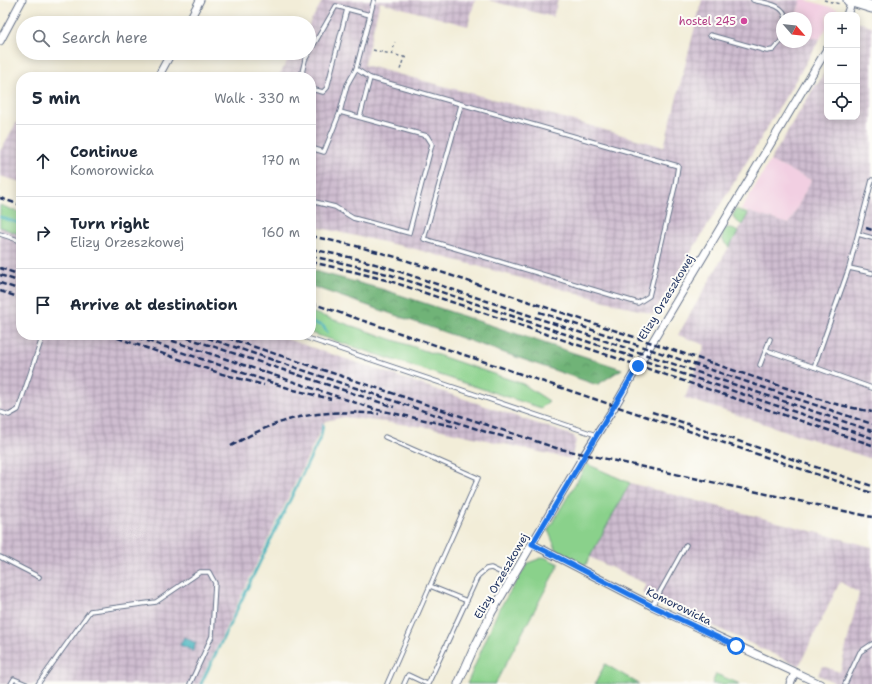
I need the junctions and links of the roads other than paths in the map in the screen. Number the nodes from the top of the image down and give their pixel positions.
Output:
1 (22, 0) edge
2 (200, 0) edge
3 (374, 0) edge
4 (753, 0) edge
5 (851, 2) edge
6 (872, 7) edge
7 (347, 9) junction
8 (784, 12) edge
9 (848, 12) edge
10 (370, 15) junction
11 (192, 16) edge
12 (710, 35) dead end
13 (0, 41) edge
14 (316, 41) edge
15 (776, 47) edge
16 (824, 54) edge
17 (167, 60) edge
18 (305, 60) edge
19 (356, 69) junction
20 (161, 72) edge
21 (302, 72) edge
22 (370, 78) junction
23 (316, 90) edge
24 (461, 105) junction
25 (340, 112) junction
26 (360, 117) junction
27 (316, 150) edge
28 (872, 180) edge
29 (871, 185) edge
30 (316, 202) edge
31 (0, 234) edge
32 (858, 234) junction
33 (872, 238) edge
34 (16, 240) edge
35 (849, 268) junction
36 (872, 274) edge
37 (770, 339) dead end
38 (41, 340) edge
39 (313, 340) edge
40 (766, 350) junction
41 (760, 365) dead end
42 (814, 367) junction
43 (872, 388) edge
44 (0, 412) edge
45 (596, 435) junction
46 (385, 437) dead end
47 (532, 544) junction
48 (686, 545) dead end
49 (0, 557) edge
50 (39, 577) dead end
51 (512, 578) junction
52 (430, 586) junction
53 (467, 601) junction
54 (652, 606) junction
55 (872, 644) edge
56 (795, 672) junction
57 (421, 683) edge
58 (11, 684) edge
59 (26, 684) edge
60 (38, 684) edge
61 (190, 684) edge
62 (387, 684) edge
63 (404, 684) edge
64 (428, 684) edge
65 (458, 684) edge
66 (790, 684) edge
67 (820, 684) edge
68 (845, 684) edge

1 - 13 street
2 - 11 street
3 - 10 lane
4 - 8 lane
5 - 6 street
5 - 9 street
7 - 10 lane
7 - 14 lane
7 - 23 lane
10 - 19 lane
12 - 15 lane
16 - 45 street, Elizy Orzeszkowej
17 - 20 street
18 - 21 lane
19 - 22 lane
19 - 25 lane
22 - 24 lane
22 - 26 lane
24 - 24 lane
25 - 26 lane
25 - 27 lane
26 - 30 lane
28 - 29 lane
29 - 32 lane
31 - 34 lane
32 - 33 lane
32 - 35 lane
35 - 36 lane
35 - 42 lane
37 - 40 lane
38 - 44 lane
39 - 45 lane
40 - 41 lane
40 - 42 lane
42 - 43 lane
45 - 47 street, Elizy Orzeszkowej
46 - 52 lane
47 - 51 street, Elizy Orzeszkowej
47 - 54 street, Komorowicka
48 - 54 lane
49 - 50 lane
51 - 53 lane
51 - 65 street, Elizy Orzeszkowej
52 - 53 lane
52 - 62 lane
53 - 64 lane
54 - 56 street, Komorowicka
55 - 68 lane
56 - 66 street
56 - 67 street, Komorowicka
57 - 63 lane
57 - 64 lane
58 - 59 lane
60 - 61 lane

